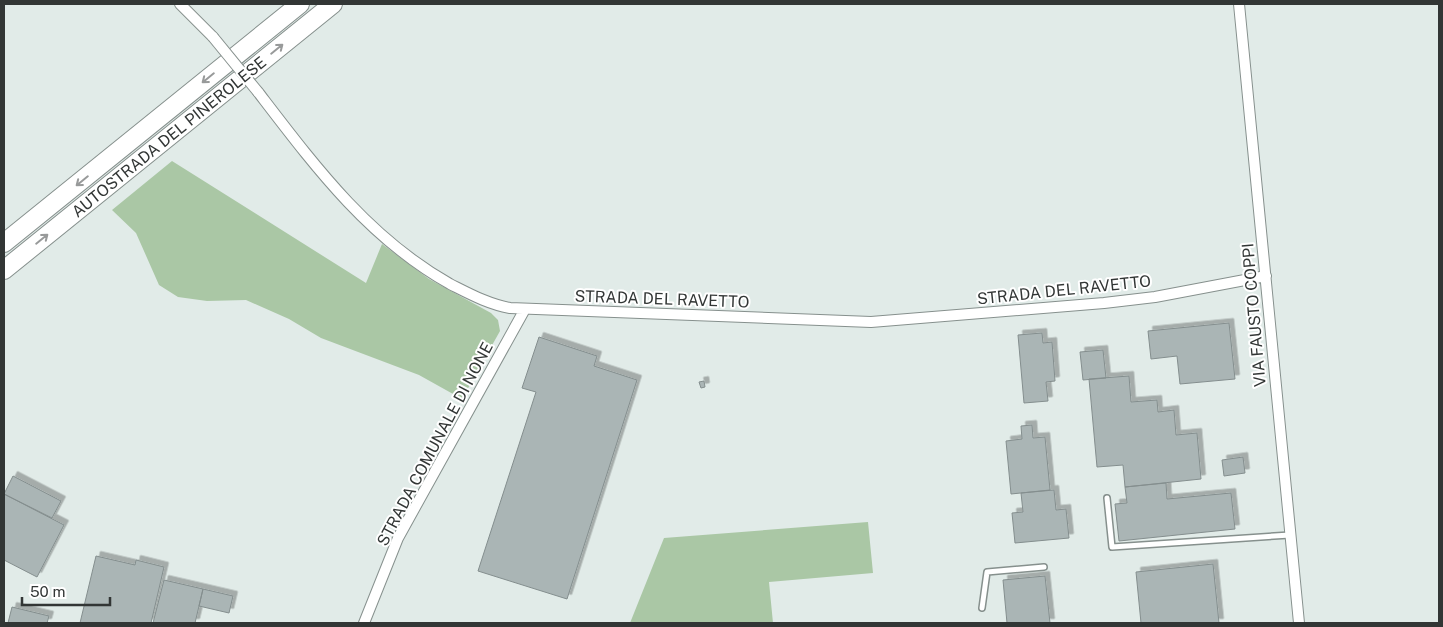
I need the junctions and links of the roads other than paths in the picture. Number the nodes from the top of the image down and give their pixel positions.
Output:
1 (180, 4) edge
2 (300, 4) edge
3 (333, 4) edge
4 (1239, 4) edge
5 (4, 243) edge
6 (4, 270) edge
7 (1266, 276) junction
8 (525, 309) junction
9 (1107, 498) dead end
10 (1290, 535) junction
11 (1044, 567) dead end
12 (982, 608) dead end
13 (364, 623) edge
14 (1299, 623) edge

1 - 8 street, STRADA DEL RAVETTO, bridge
2 -> 5 highway, AUTOSTRADA DEL PINEROLESE
6 -> 3 highway, AUTOSTRADA DEL PINEROLESE
4 - 7 street, VIA FAUSTO COPPI
7 - 8 street, STRADA DEL RAVETTO
7 - 10 street, VIA FAUSTO COPPI
8 - 13 street, STRADA COMUNALE DI NONE
9 - 10 lane
10 - 14 street, VIA FAUSTO COPPI
11 - 12 lane

